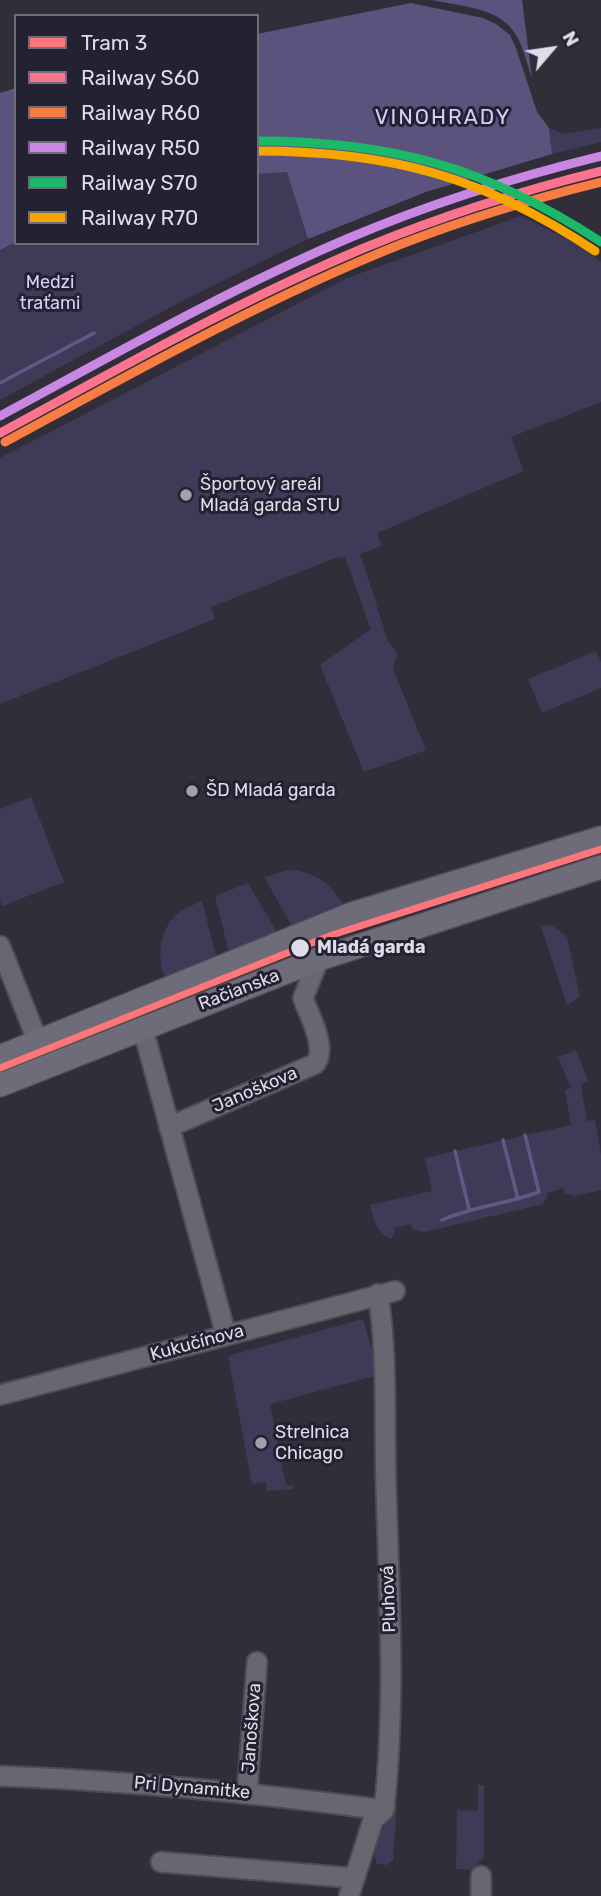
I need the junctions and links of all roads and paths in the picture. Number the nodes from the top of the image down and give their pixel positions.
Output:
1 (601, 838) edge
2 (601, 867) edge
3 (0, 946) edge
4 (319, 958) junction
5 (6, 977) edge
6 (143, 1029) junction
7 (38, 1042) junction
8 (0, 1056) edge
9 (0, 1085) edge
10 (169, 1126) junction
11 (386, 1292) joint
12 (226, 1335) junction
13 (0, 1395) edge
14 (257, 1662) dead end
15 (0, 1776) edge
16 (247, 1793) junction
17 (384, 1810) junction
18 (161, 1861) dead end
19 (481, 1876) dead end
20 (351, 1887) edge
21 (481, 1896) edge

1 - 7 main road, Račianska
2 - 4 main road, Račianska
3 - 5 street
4 - 6 main road, Račianska
4 - 10 street, Janoškova
5 - 7 street
6 - 9 main road, Račianska
6 - 10 street
7 - 8 main road, Račianska
10 - 12 street
11 - 12 street, Kukučínova
11 - 17 street, Pluhová
12 - 13 street, Kukučínova
14 - 16 street, Janoškova
15 - 16 street, Pri Dynamitke
16 - 17 street, Pri Dynamitke
17 - 20 street, Pluhová
18 - 20 street
19 - 21 street

